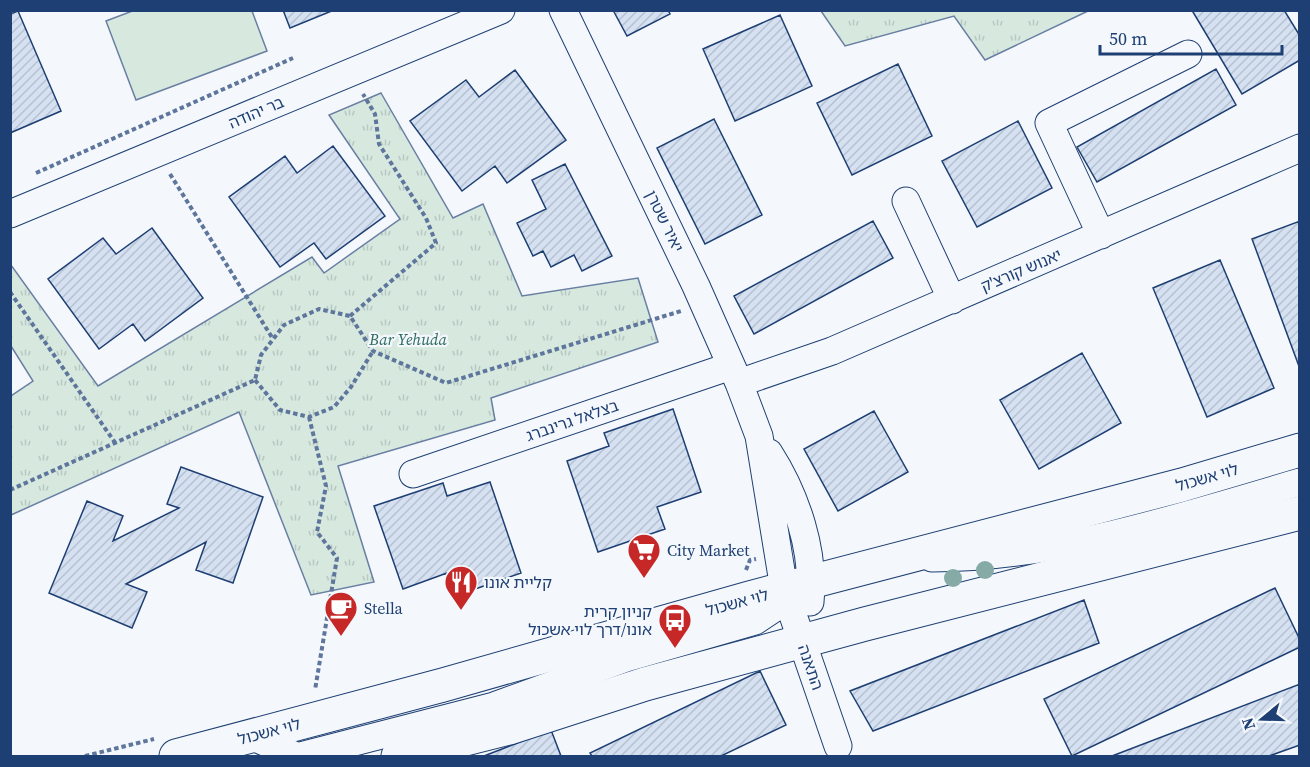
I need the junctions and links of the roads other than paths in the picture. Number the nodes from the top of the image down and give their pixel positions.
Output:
1 (501, 10) edge
2 (563, 10) edge
3 (1188, 54) dead end
4 (1299, 148) edge
5 (906, 201) dead end
6 (10, 214) edge
7 (1101, 235) junction
8 (952, 300) junction
9 (735, 374) junction
10 (1299, 450) edge
11 (412, 474) dead end
12 (1299, 482) edge
13 (1297, 520) edge
14 (1146, 526) junction
15 (910, 557) junction
16 (997, 589) junction
17 (794, 591) junction
18 (755, 621) junction
19 (802, 641) junction
20 (838, 746) dead end
21 (255, 750) edge
22 (176, 756) edge
23 (219, 756) edge
24 (298, 756) edge
25 (398, 756) edge

1 - 6 street, בר יהודה
2 - 9 street, יאיר שטרן
3 - 7 street
4 - 7 street, יאנוש קורצ'ק
5 - 8 street
7 - 8 street, יאנוש קורצ'ק
8 - 9 street, יאנוש קורצ'ק
9 - 11 street, בצלאל גרינברג
9 - 17 street, יאיר שטרן
10 - 15 main road, לוי אשכול
12 - 14 street
13 - 16 main road
14 - 15 street
14 - 16 street
15 - 17 main road, לוי אשכול
16 - 19 main road
17 - 18 street
17 - 19 street, יאיר שטרן
17 - 21 main road, לוי אשכול
18 - 19 street
18 - 24 street
19 - 20 street, התאנה
19 - 25 main road
21 - 22 main road, לוי אשכול
21 - 23 street
21 - 24 street

